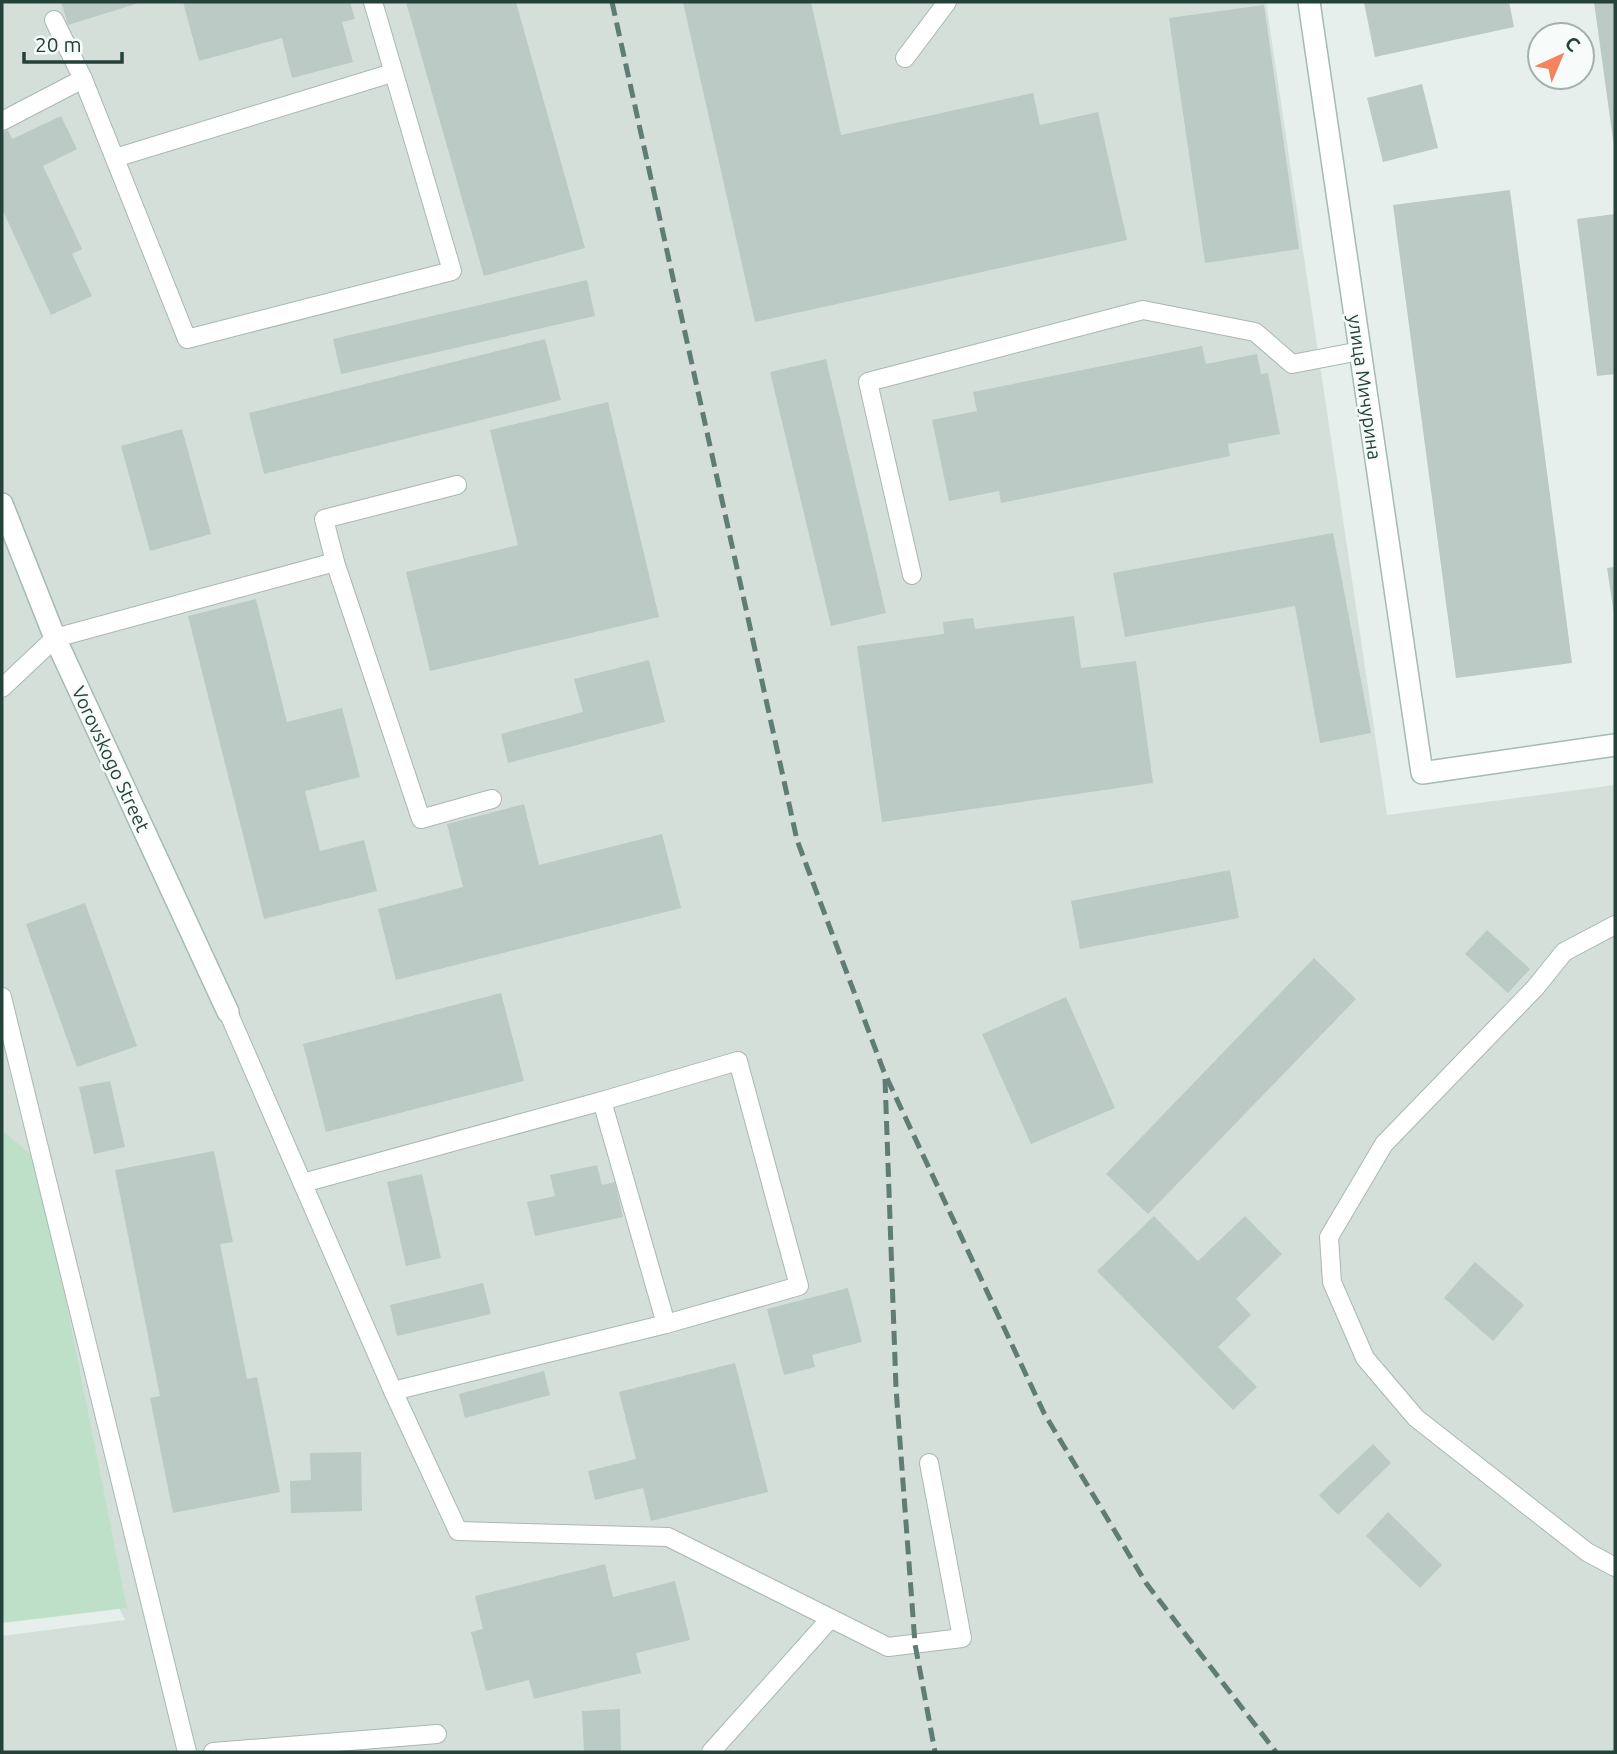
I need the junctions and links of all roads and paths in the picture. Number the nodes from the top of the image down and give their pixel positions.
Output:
1 (373, 2) edge
2 (947, 2) edge
3 (1309, 2) edge
4 (54, 20) dead end
5 (905, 58) dead end
6 (392, 73) junction
7 (83, 79) junction
8 (2, 121) edge
9 (115, 158) junction
10 (1360, 351) junction
11 (457, 485) dead end
12 (2, 503) edge
13 (335, 562) junction
14 (912, 575) dead end
15 (55, 638) junction
16 (2, 688) edge
17 (1615, 745) edge
18 (492, 799) dead end
19 (1615, 925) edge
20 (2, 997) edge
21 (228, 1012) joint
22 (602, 1101) junction
23 (303, 1183) junction
24 (666, 1324) junction
25 (393, 1391) junction
26 (929, 1463) dead end
27 (1615, 1567) edge
28 (830, 1619) junction
29 (437, 1734) dead end
30 (187, 1752) edge
31 (213, 1752) edge
32 (711, 1752) edge

1 - 6 lane
2 - 5 lane
3 - 10 street, улица Мичурина
4 - 7 lane
6 - 9 lane
6 - 9 lane
7 - 8 lane
7 - 9 lane
10 - 14 lane
10 - 17 street, улица Мичурина
11 - 13 lane
12 - 15 street, Vorovskogo Street
13 - 15 lane
13 - 18 lane
15 - 16 lane
15 - 21 street, Vorovskogo Street
19 - 27 lane
20 - 30 lane
21 - 23 lane
22 - 23 lane
22 - 24 lane
22 - 24 lane
23 - 25 lane
24 - 25 lane
25 - 28 lane
26 - 28 lane
28 - 32 lane
29 - 31 lane

